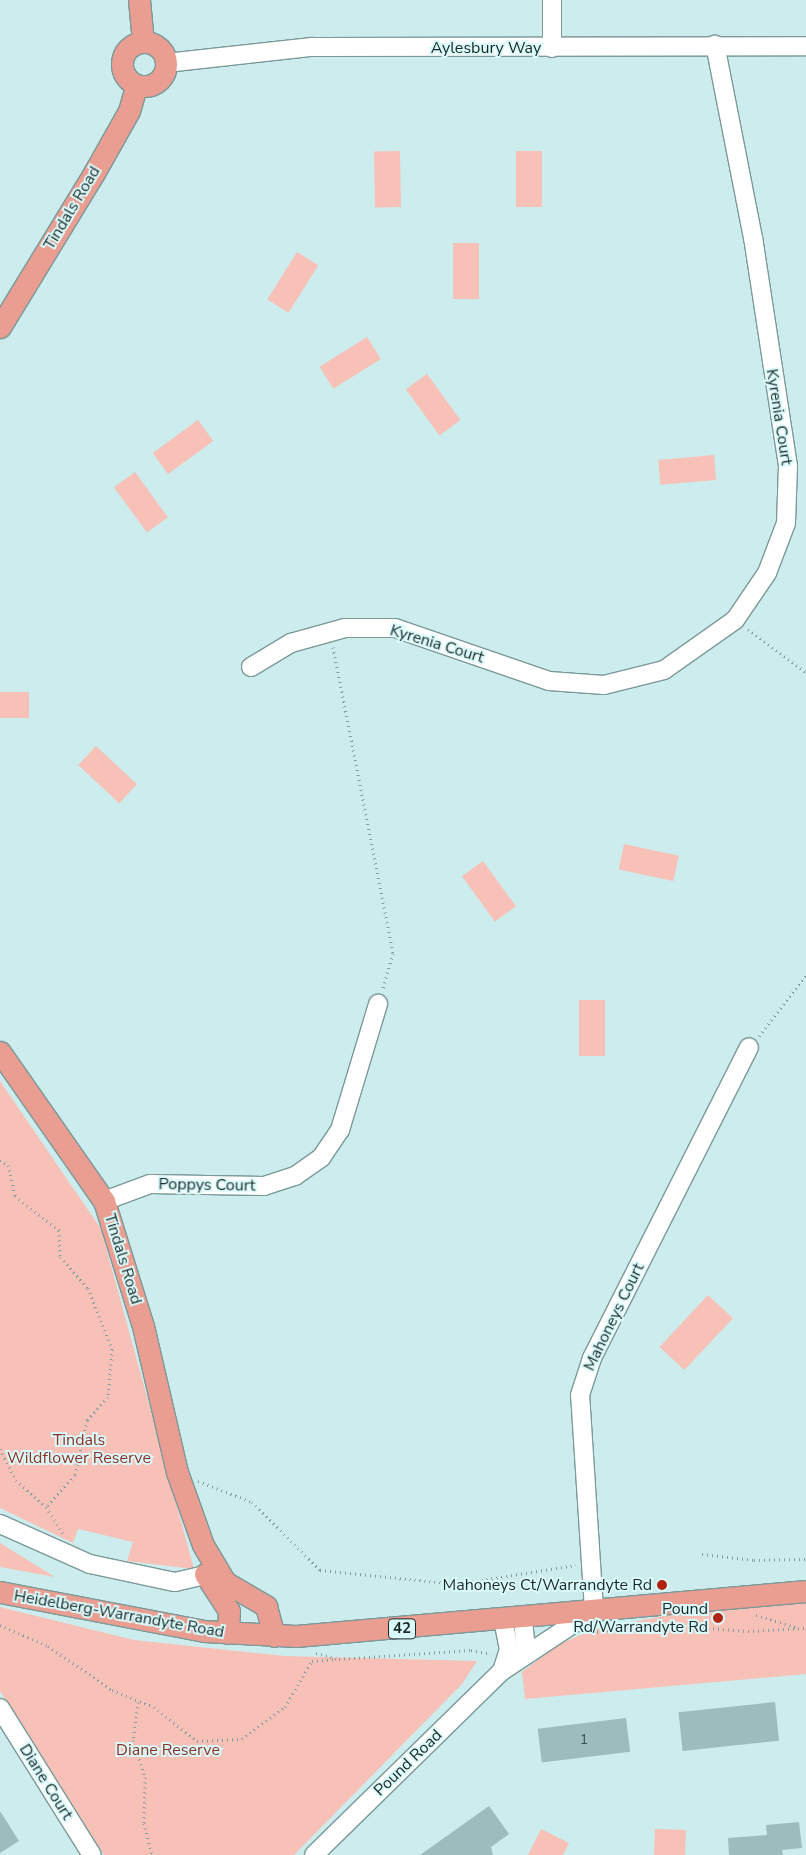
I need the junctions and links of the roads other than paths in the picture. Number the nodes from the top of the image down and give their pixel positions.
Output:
1 (139, 0) edge
2 (552, 0) edge
3 (144, 42) junction
4 (715, 44) junction
5 (806, 46) edge
6 (552, 48) junction
7 (166, 63) junction
8 (136, 86) junction
9 (0, 327) edge
10 (251, 667) dead end
11 (378, 1004) road end
12 (749, 1048) road end
13 (0, 1052) edge
14 (104, 1201) junction
15 (0, 1524) edge
16 (211, 1573) junction
17 (806, 1591) edge
18 (0, 1592) edge
19 (594, 1610) junction
20 (513, 1619) junction
21 (228, 1634) junction
22 (280, 1636) junction
23 (518, 1660) junction
24 (502, 1671) junction
25 (0, 1708) edge
26 (92, 1855) edge
27 (314, 1855) edge

1 - 3 main road
2 - 6 street
3 - 7 main road
3 - 8 main road
4 - 5 street, Aylesbury Way
4 - 6 street, Aylesbury Way
4 - 10 street, Kyrenia Court
6 - 7 street, Aylesbury Way
7 - 8 main road
8 - 9 main road, Tindals Road
11 - 14 street, Poppys Court
12 - 19 street, Mahoneys Court
13 - 14 main road, Tindals Road
14 - 16 main road, Tindals Road
15 - 16 street
16 - 21 main road, Tindals Road
16 - 22 main road, Tindals Road
17 - 19 main road, Heidelberg-Warrandyte Road / 42
18 - 21 main road, Heidelberg-Warrandyte Road / 42
19 - 20 main road, Heidelberg-Warrandyte Road / 42
19 - 23 street, Pound Road
20 - 22 main road, Heidelberg-Warrandyte Road / 42
20 - 23 street
20 - 24 street
21 - 22 main road, Heidelberg-Warrandyte Road / 42
23 - 24 street, Pound Road
24 - 27 street, Pound Road
25 - 26 street, Diane Court

